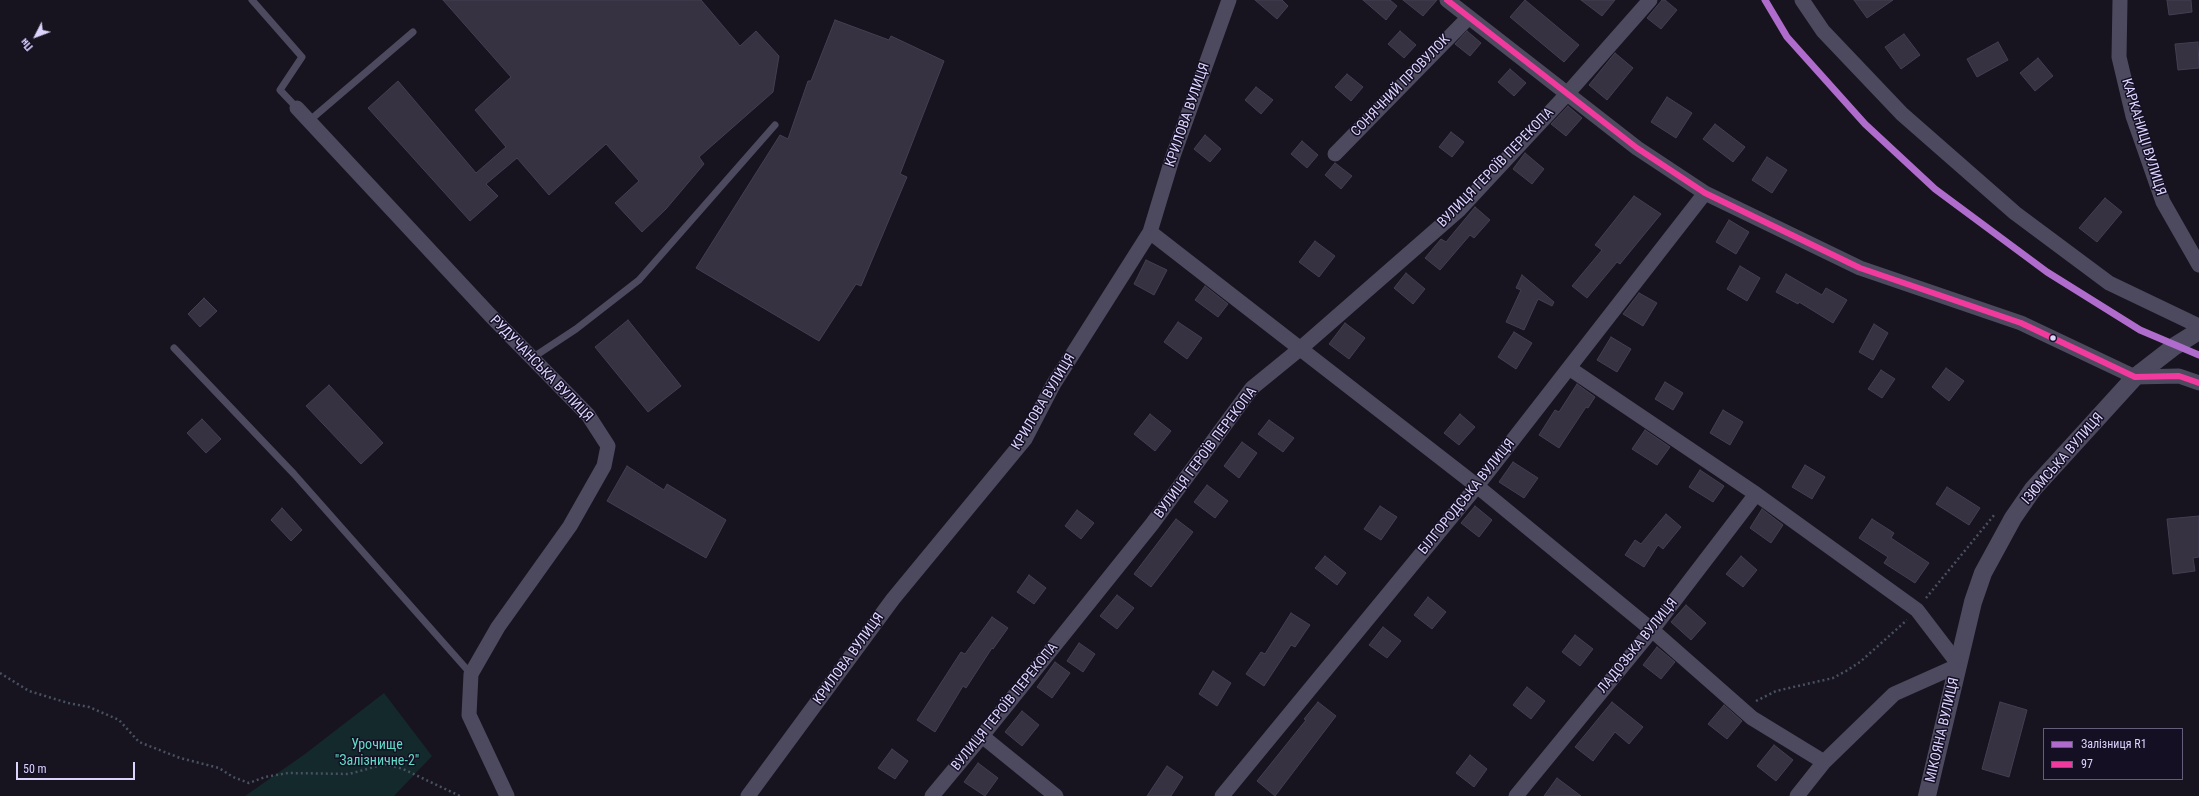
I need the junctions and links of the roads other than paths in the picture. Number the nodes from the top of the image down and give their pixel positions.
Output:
1 (252, 0) edge
2 (1229, 0) edge
3 (1447, 0) edge
4 (1650, 0) edge
5 (1802, 0) edge
6 (2120, 0) edge
7 (1468, 18) junction
8 (412, 32) dead end
9 (1567, 94) junction
10 (297, 108) joint
11 (310, 121) junction
12 (775, 125) dead end
13 (1335, 154) dead end
14 (1705, 193) junction
15 (1150, 232) junction
16 (2199, 265) edge
17 (2197, 330) edge
18 (174, 348) dead end
19 (1301, 348) junction
20 (532, 358) junction
21 (1569, 368) junction
22 (2135, 377) junction
23 (2199, 383) edge
24 (1477, 486) junction
25 (1756, 494) junction
26 (1652, 630) junction
27 (1959, 665) junction
28 (471, 674) junction
29 (982, 736) junction
30 (1824, 762) junction
31 (507, 796) edge
32 (748, 796) edge
33 (932, 796) edge
34 (1056, 796) edge
35 (1222, 796) edge
36 (1516, 796) edge
37 (1797, 796) edge
38 (1927, 796) edge

1 - 10 lane
2 - 15 street, КРИЛОВА ВУЛИЦЯ
3 - 7 street
4 - 9 street, ВУЛИЦЯ ГЕРОЇВ ПЕРЕКОПА
5 - 17 street
6 - 16 street, КАРКАНИЦІ ВУЛИЦЯ
7 - 9 street
7 - 13 street, СОНЯЧНИЙ ПРОВУЛОК
8 - 11 lane
9 - 14 street
9 - 19 street, ВУЛИЦЯ ГЕРОЇВ ПЕРЕКОПА
10 - 11 street, РУДУЧАНСЬКА ВУЛИЦЯ
11 - 20 street, РУДУЧАНСЬКА ВУЛИЦЯ
12 - 20 lane
14 - 21 street, БІЛГОРОДСЬКА ВУЛИЦЯ
14 - 22 street
15 - 19 street
15 - 32 street, КРИЛОВА ВУЛИЦЯ
17 - 22 street, ІЗЮМСЬКА ВУЛИЦЯ
18 - 28 lane
19 - 24 street
19 - 29 street, ВУЛИЦЯ ГЕРОЇВ ПЕРЕКОПА
20 - 28 street, РУДУЧАНСЬКА ВУЛИЦЯ
21 - 24 street, БІЛГОРОДСЬКА ВУЛИЦЯ
21 - 25 street
22 - 23 street
22 - 27 street, ІЗЮМСЬКА ВУЛИЦЯ
24 - 26 street
24 - 35 street, БІЛГОРОДСЬКА ВУЛИЦЯ
25 - 26 street, ЛАДОЗЬКА ВУЛИЦЯ
25 - 27 street
26 - 30 street
26 - 36 street, ЛАДОЗЬКА ВУЛИЦЯ
27 - 30 street
27 - 38 street, МІКОЯНА ВУЛИЦЯ
28 - 31 street, РУДУЧАНСЬКА ВУЛИЦЯ
29 - 33 street, ВУЛИЦЯ ГЕРОЇВ ПЕРЕКОПА
29 - 34 street
30 - 37 street

